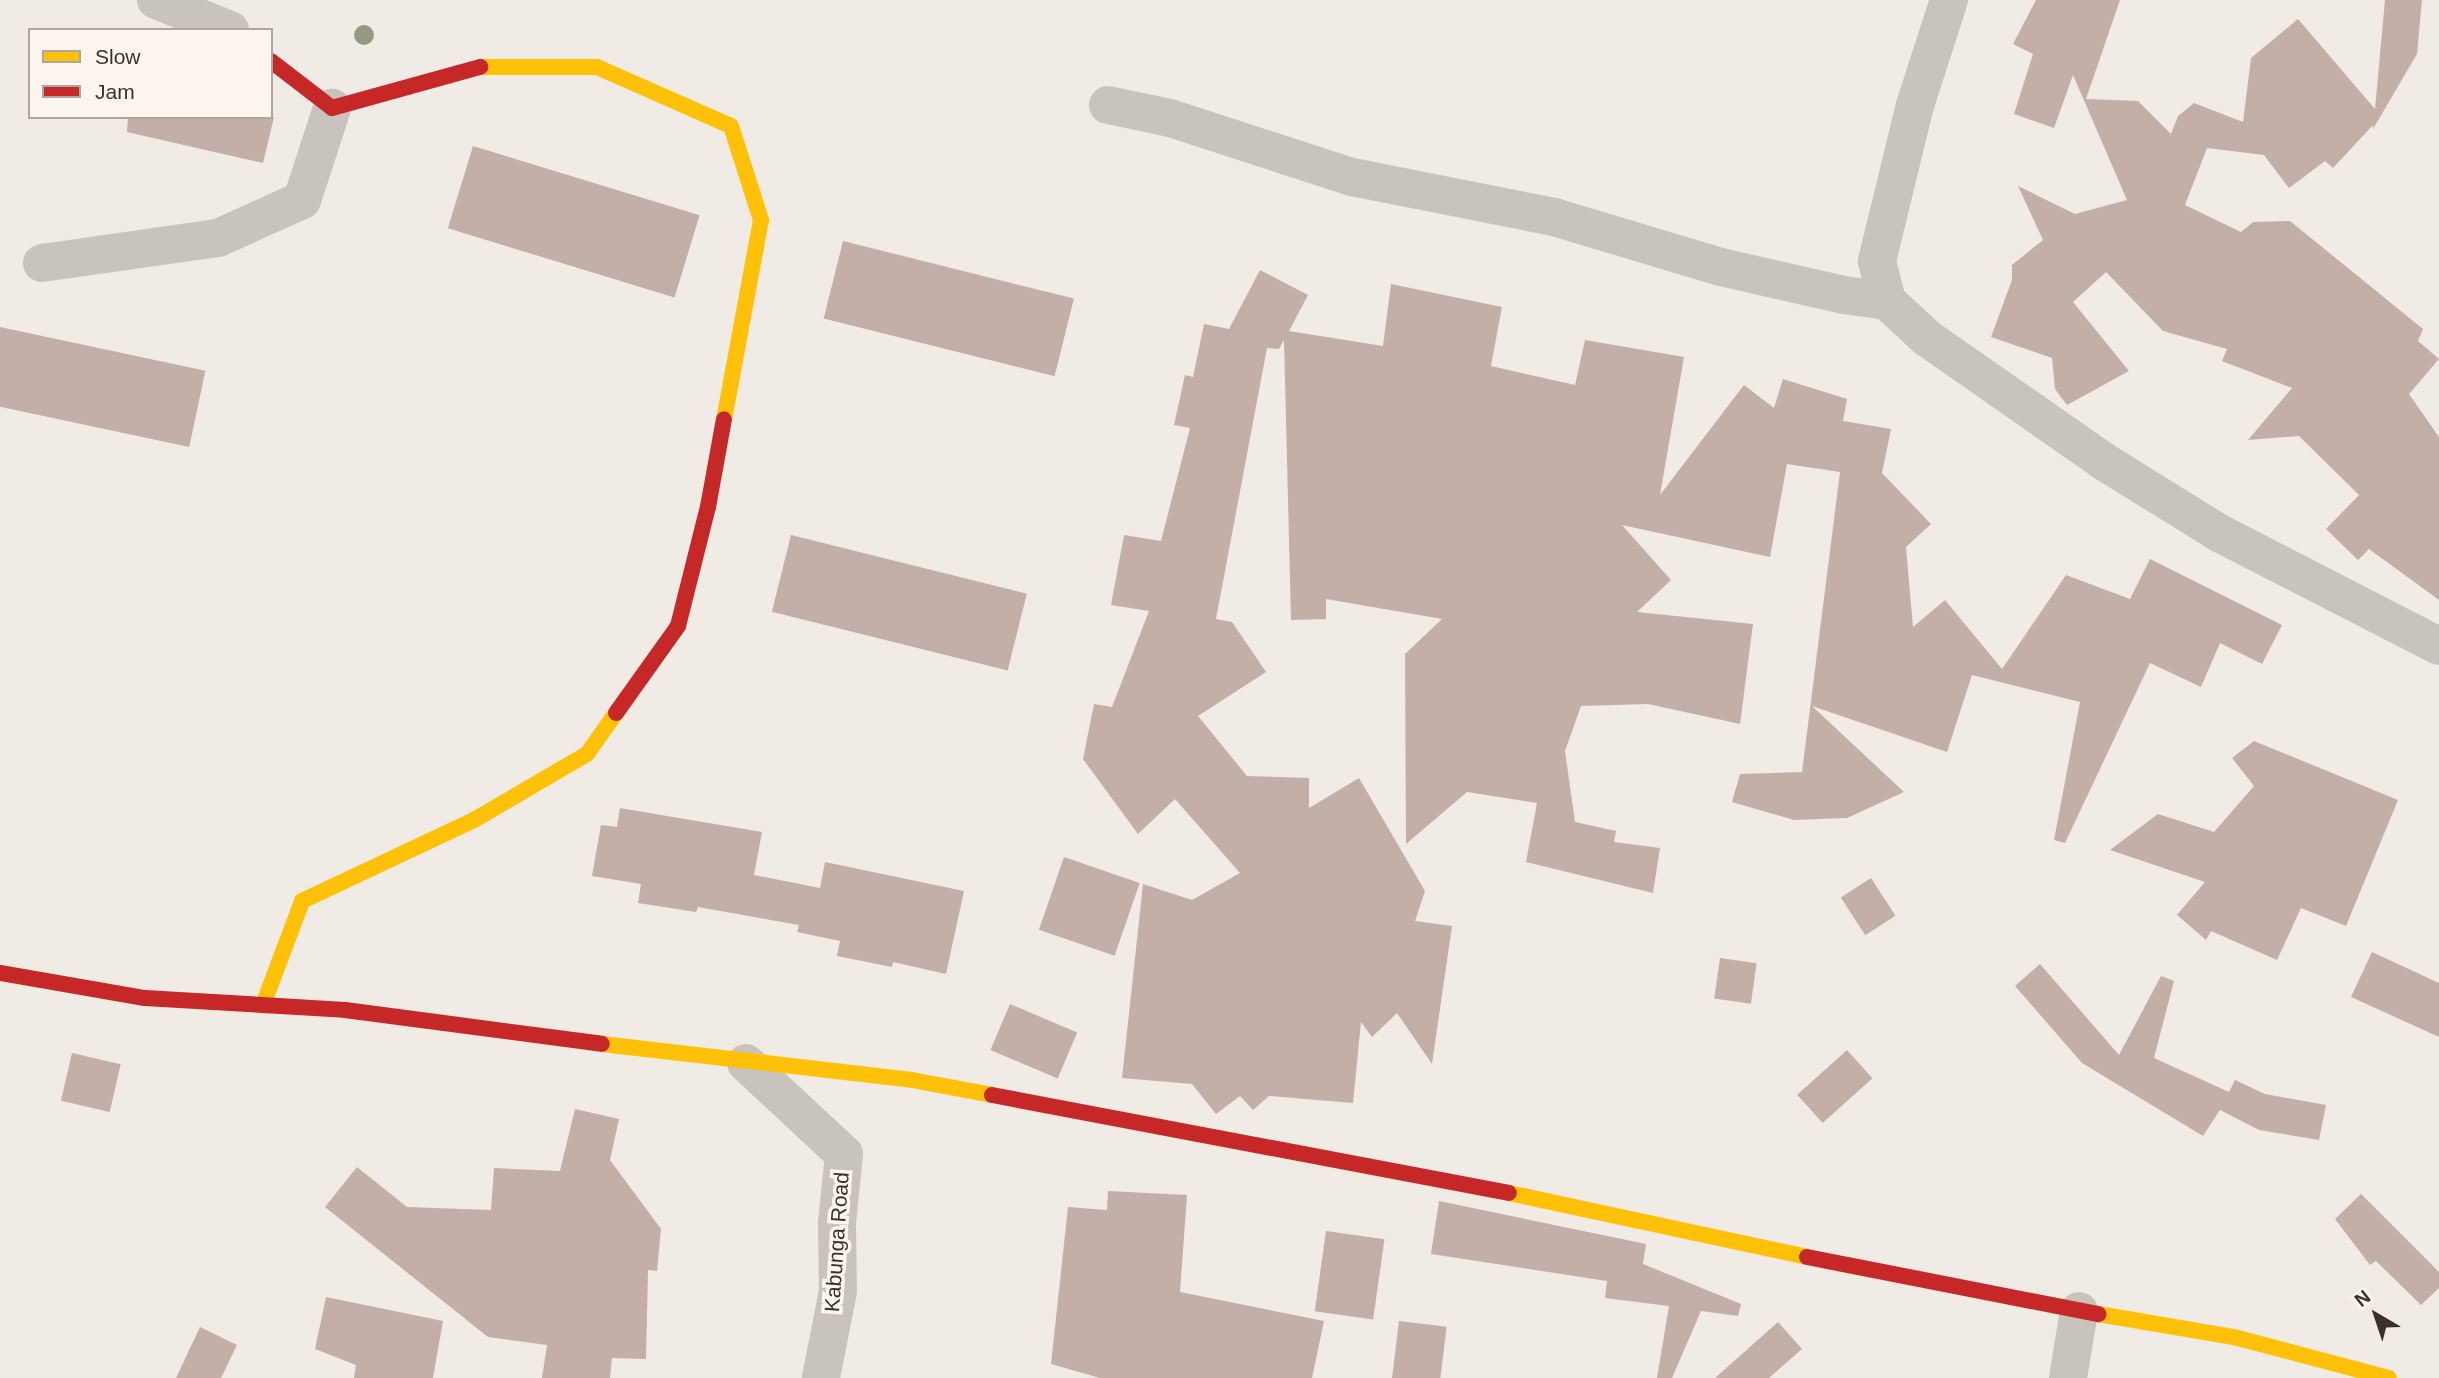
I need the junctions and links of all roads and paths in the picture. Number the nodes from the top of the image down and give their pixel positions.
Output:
1 (156, 0) edge
2 (1949, 0) edge
3 (225, 28) edge
4 (273, 63) edge
5 (1108, 105) dead end
6 (332, 108) junction
7 (42, 262) dead end
8 (1887, 301) junction
9 (2439, 646) edge
10 (0, 973) edge
11 (263, 1005) junction
12 (746, 1063) junction
13 (2079, 1311) junction
14 (821, 1378) edge
15 (2068, 1378) edge
16 (2389, 1378) edge

1 - 3 street
2 - 8 street
4 - 6 street
5 - 8 street
6 - 7 street
6 - 11 street
8 - 9 street
10 - 11 street
11 - 12 street
12 - 13 street
12 - 14 street, Kabunga Road
13 - 15 street
13 - 16 street

